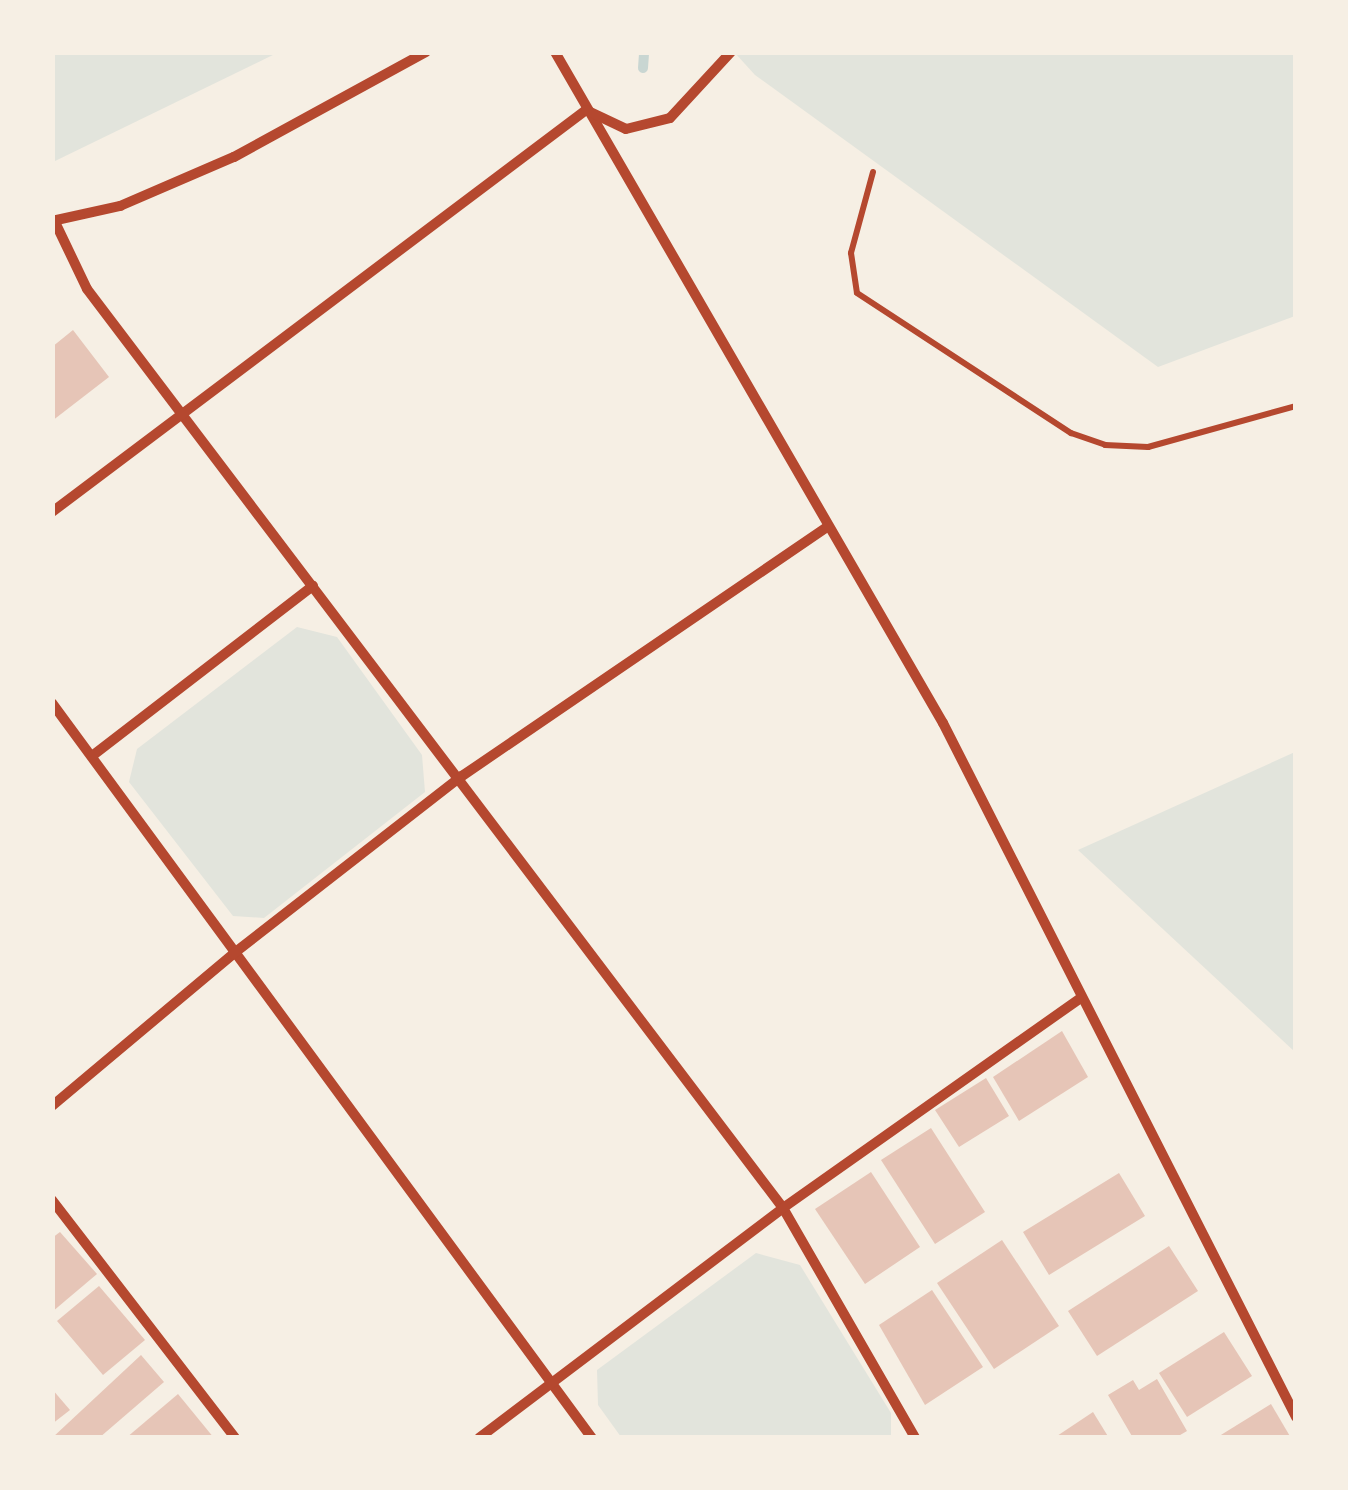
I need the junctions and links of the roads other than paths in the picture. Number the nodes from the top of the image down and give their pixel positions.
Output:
1 (426, 52) edge
2 (555, 52) edge
3 (731, 52) edge
4 (586, 110) junction
5 (53, 220) edge
6 (180, 414) junction
7 (52, 512) edge
8 (828, 526) junction
9 (313, 586) junction
10 (52, 703) edge
11 (92, 756) junction
12 (462, 776) junction
13 (234, 954) junction
14 (1078, 998) junction
15 (52, 1106) edge
16 (52, 1200) edge
17 (783, 1208) junction
18 (551, 1380) junction
19 (1296, 1417) edge
20 (235, 1438) edge
21 (479, 1438) edge
22 (592, 1438) edge
23 (915, 1438) edge

1 - 5 street
2 - 4 street
3 - 4 street
4 - 6 street
4 - 8 street
5 - 6 street
6 - 7 street
6 - 9 street
8 - 12 street
8 - 14 street
9 - 11 street
9 - 12 street
10 - 11 street
11 - 13 street
12 - 13 street
12 - 17 street
13 - 15 street
13 - 18 street
14 - 17 street
14 - 19 street
16 - 20 street
17 - 18 street
17 - 23 street
18 - 21 street
18 - 22 street

